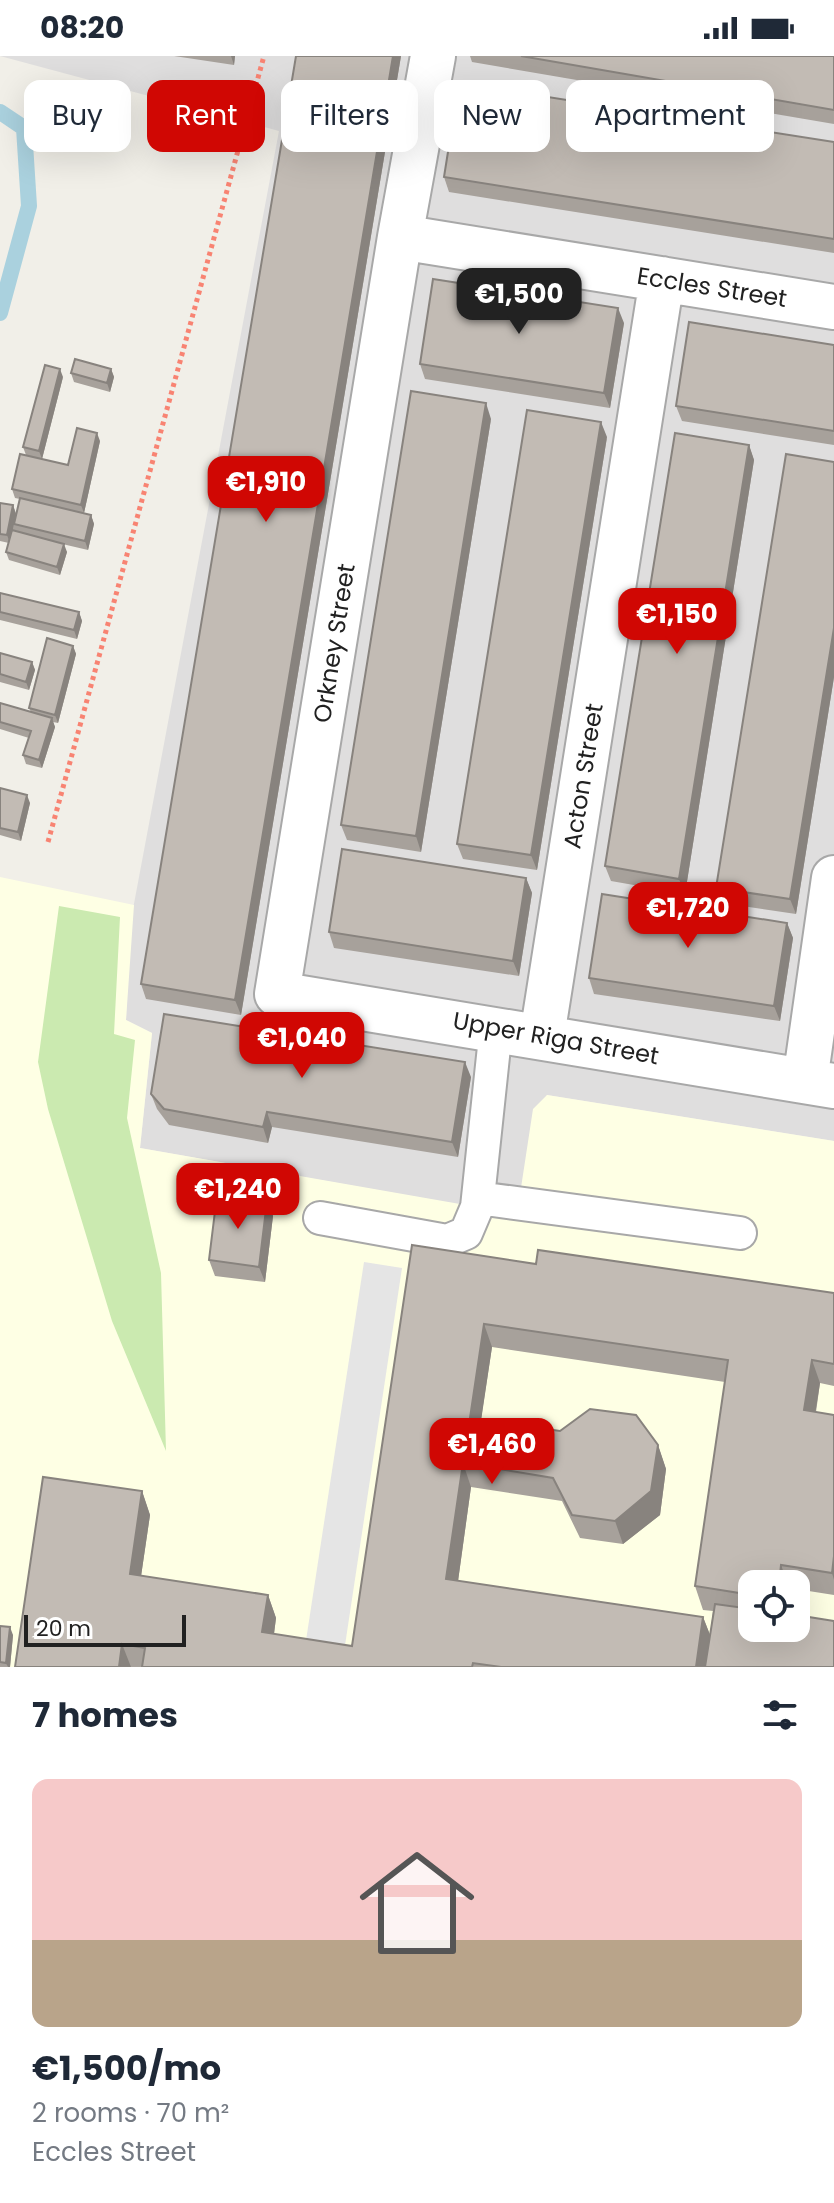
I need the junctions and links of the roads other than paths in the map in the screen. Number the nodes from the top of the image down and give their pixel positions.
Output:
1 (433, 56) edge
2 (400, 237) junction
3 (662, 279) junction
4 (834, 307) edge
5 (834, 878) edge
6 (277, 994) joint
7 (496, 1028) junction
8 (542, 1036) junction
9 (819, 1083) edge
10 (478, 1198) junction
11 (320, 1218) dead end
12 (740, 1233) dead end

1 - 2 street, Orkney Street
2 - 3 street, Eccles Street
2 - 6 street, Orkney Street
3 - 4 street, Eccles Street
3 - 8 street, Acton Street
5 - 9 street
6 - 7 street, Upper Riga Street
7 - 8 street, Upper Riga Street
7 - 10 lane
8 - 9 street, Upper Riga Street
10 - 11 lane
10 - 12 lane

